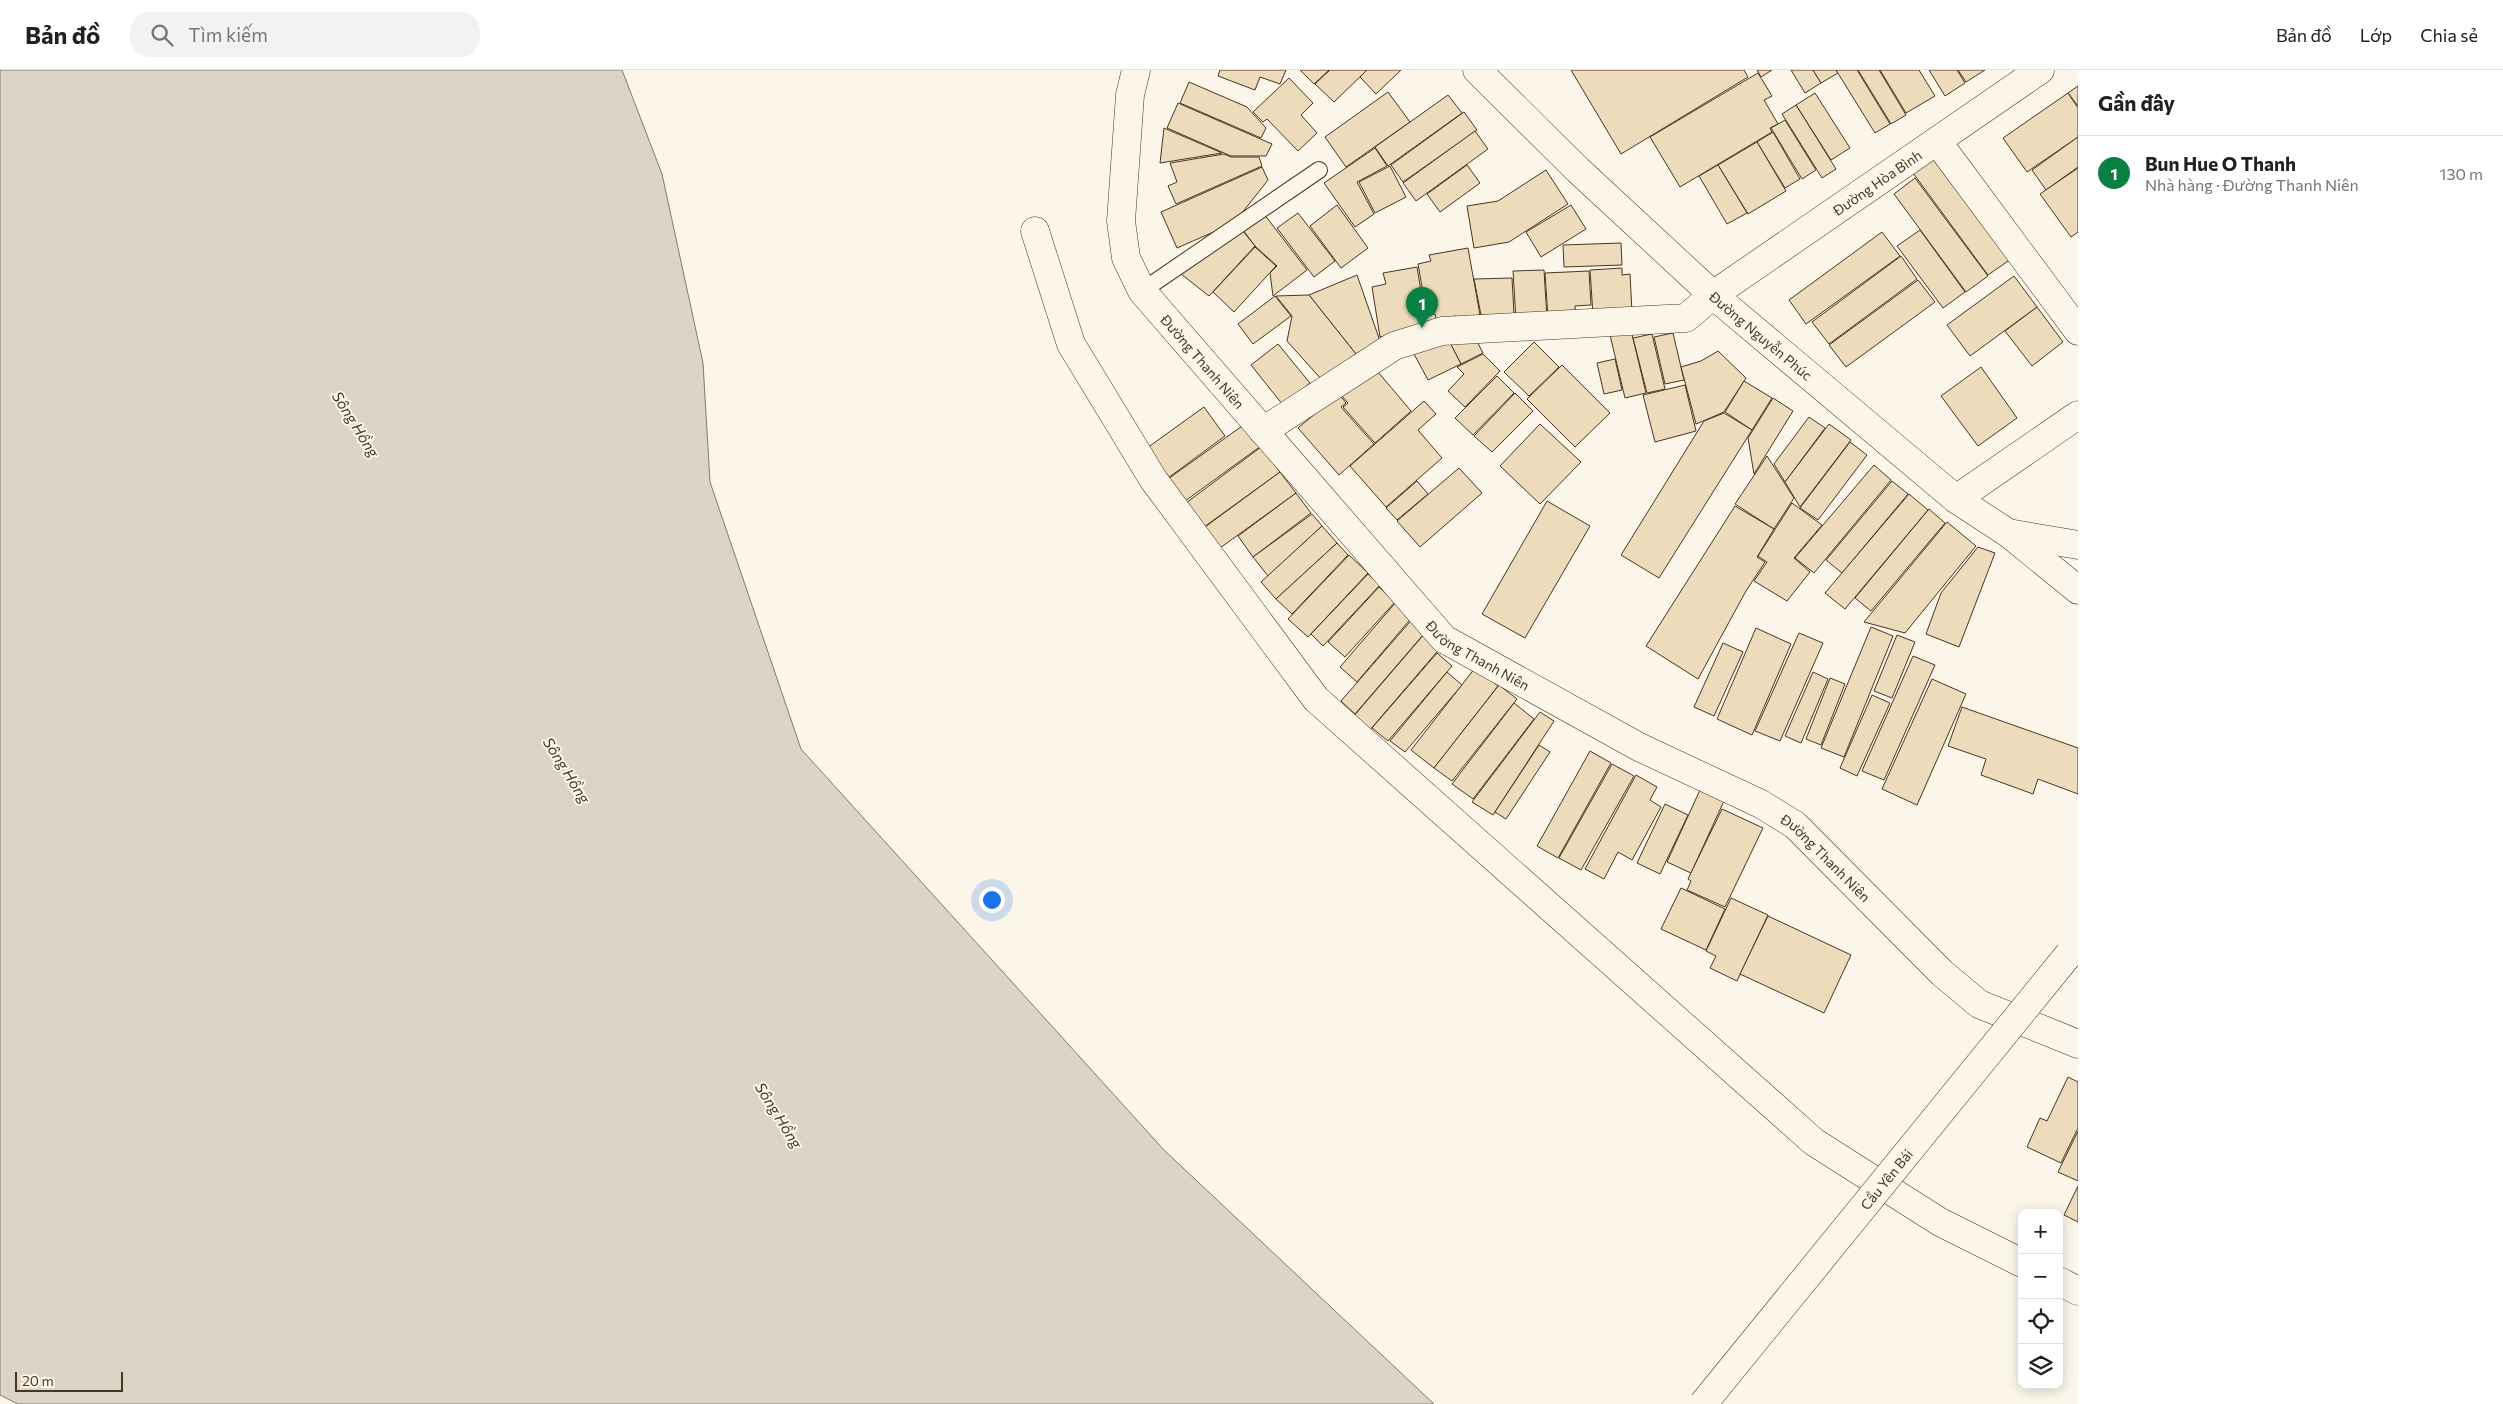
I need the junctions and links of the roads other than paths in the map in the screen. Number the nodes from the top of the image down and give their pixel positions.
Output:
1 (1136, 70) edge
2 (1477, 70) edge
3 (2040, 70) edge
4 (1937, 141) junction
5 (1319, 170) dead end
6 (1035, 231) dead end
7 (1142, 292) junction
8 (1713, 295) junction
9 (2078, 330) edge
10 (2078, 415) edge
11 (1263, 431) junction
12 (1956, 499) junction
13 (2008, 533) junction
14 (2078, 545) edge
15 (2078, 590) edge
16 (2073, 948) edge
17 (2078, 1044) edge
18 (2018, 1261) edge
19 (2063, 1283) edge
20 (2078, 1291) edge
21 (1703, 1404) edge

1 - 7 street, Đường Thanh Niên
2 - 8 street, Đường Nguyễn Phúc
3 - 4 street, Đường Hòa Bình
4 - 8 street, Đường Hòa Bình
4 - 9 street
5 - 7 lane
6 - 18 street
7 - 11 street, Đường Thanh Niên
8 - 11 street, Đường Hòa Bình
8 - 12 street, Đường Nguyễn Phúc
10 - 12 street
11 - 17 street, Đường Thanh Niên
12 - 13 street, Đường Nguyễn Phúc
13 - 14 street, Đường Nguyễn Phúc
13 - 15 street
16 - 21 street, Cầu Yên Bái, bridge
19 - 20 street

